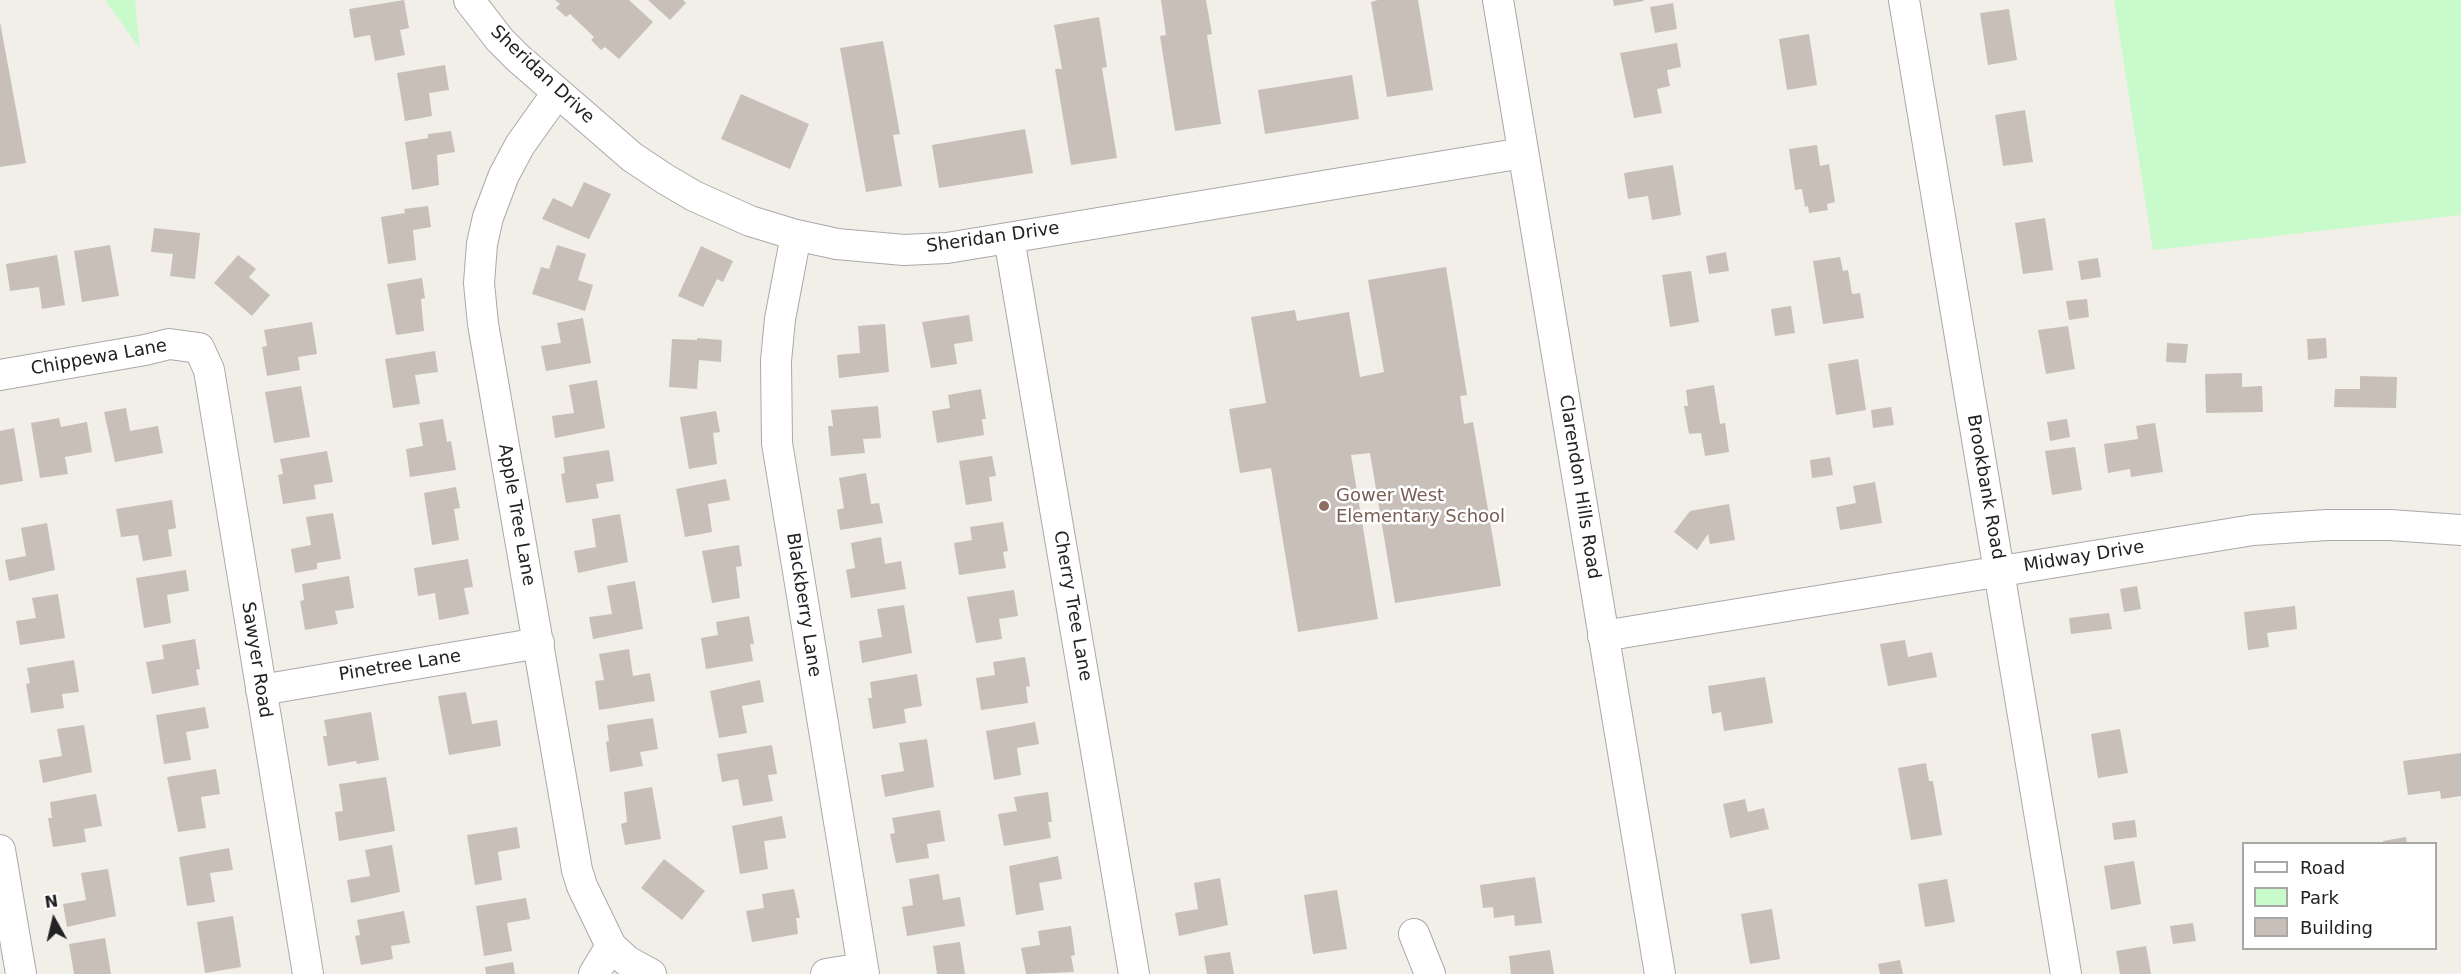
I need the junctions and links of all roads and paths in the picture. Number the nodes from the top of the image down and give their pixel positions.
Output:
1 (469, 0) edge
2 (1498, 0) edge
3 (1904, 0) edge
4 (557, 93) junction
5 (1524, 153) junction
6 (796, 235) junction
7 (1009, 238) junction
8 (199, 348) joint
9 (0, 375) edge
10 (2461, 530) edge
11 (1999, 571) junction
12 (1603, 636) junction
13 (538, 643) junction
14 (261, 690) junction
15 (0, 850) edge
16 (1414, 934) dead end
17 (612, 946) junction
18 (863, 971) edge
19 (21, 974) edge
20 (308, 974) edge
21 (594, 974) edge
22 (651, 974) edge
23 (826, 974) edge
24 (1134, 974) edge
25 (1430, 974) edge
26 (1660, 974) edge
27 (2067, 974) edge

1 - 4 street, Sheridan Drive
2 - 5 street, Clarendon Hills Road
3 - 11 street, Brookbank Road
4 - 6 street, Sheridan Drive
4 - 13 street, Apple Tree Lane
5 - 7 street, Sheridan Drive
5 - 12 street, Clarendon Hills Road
6 - 7 street, Sheridan Drive
6 - 18 street, Blackberry Lane
7 - 24 street, Cherry Tree Lane
8 - 9 street, Chippewa Lane
8 - 14 street, Sawyer Road
10 - 11 street, Midway Drive
11 - 12 street, Midway Drive
11 - 27 street, Brookbank Road
12 - 26 street, Clarendon Hills Road
13 - 14 street, Pinetree Lane
13 - 17 street, Apple Tree Lane
14 - 20 street, Sawyer Road
15 - 19 street
16 - 25 street
17 - 21 street
17 - 22 street, Apple Tree Lane
18 - 23 street

